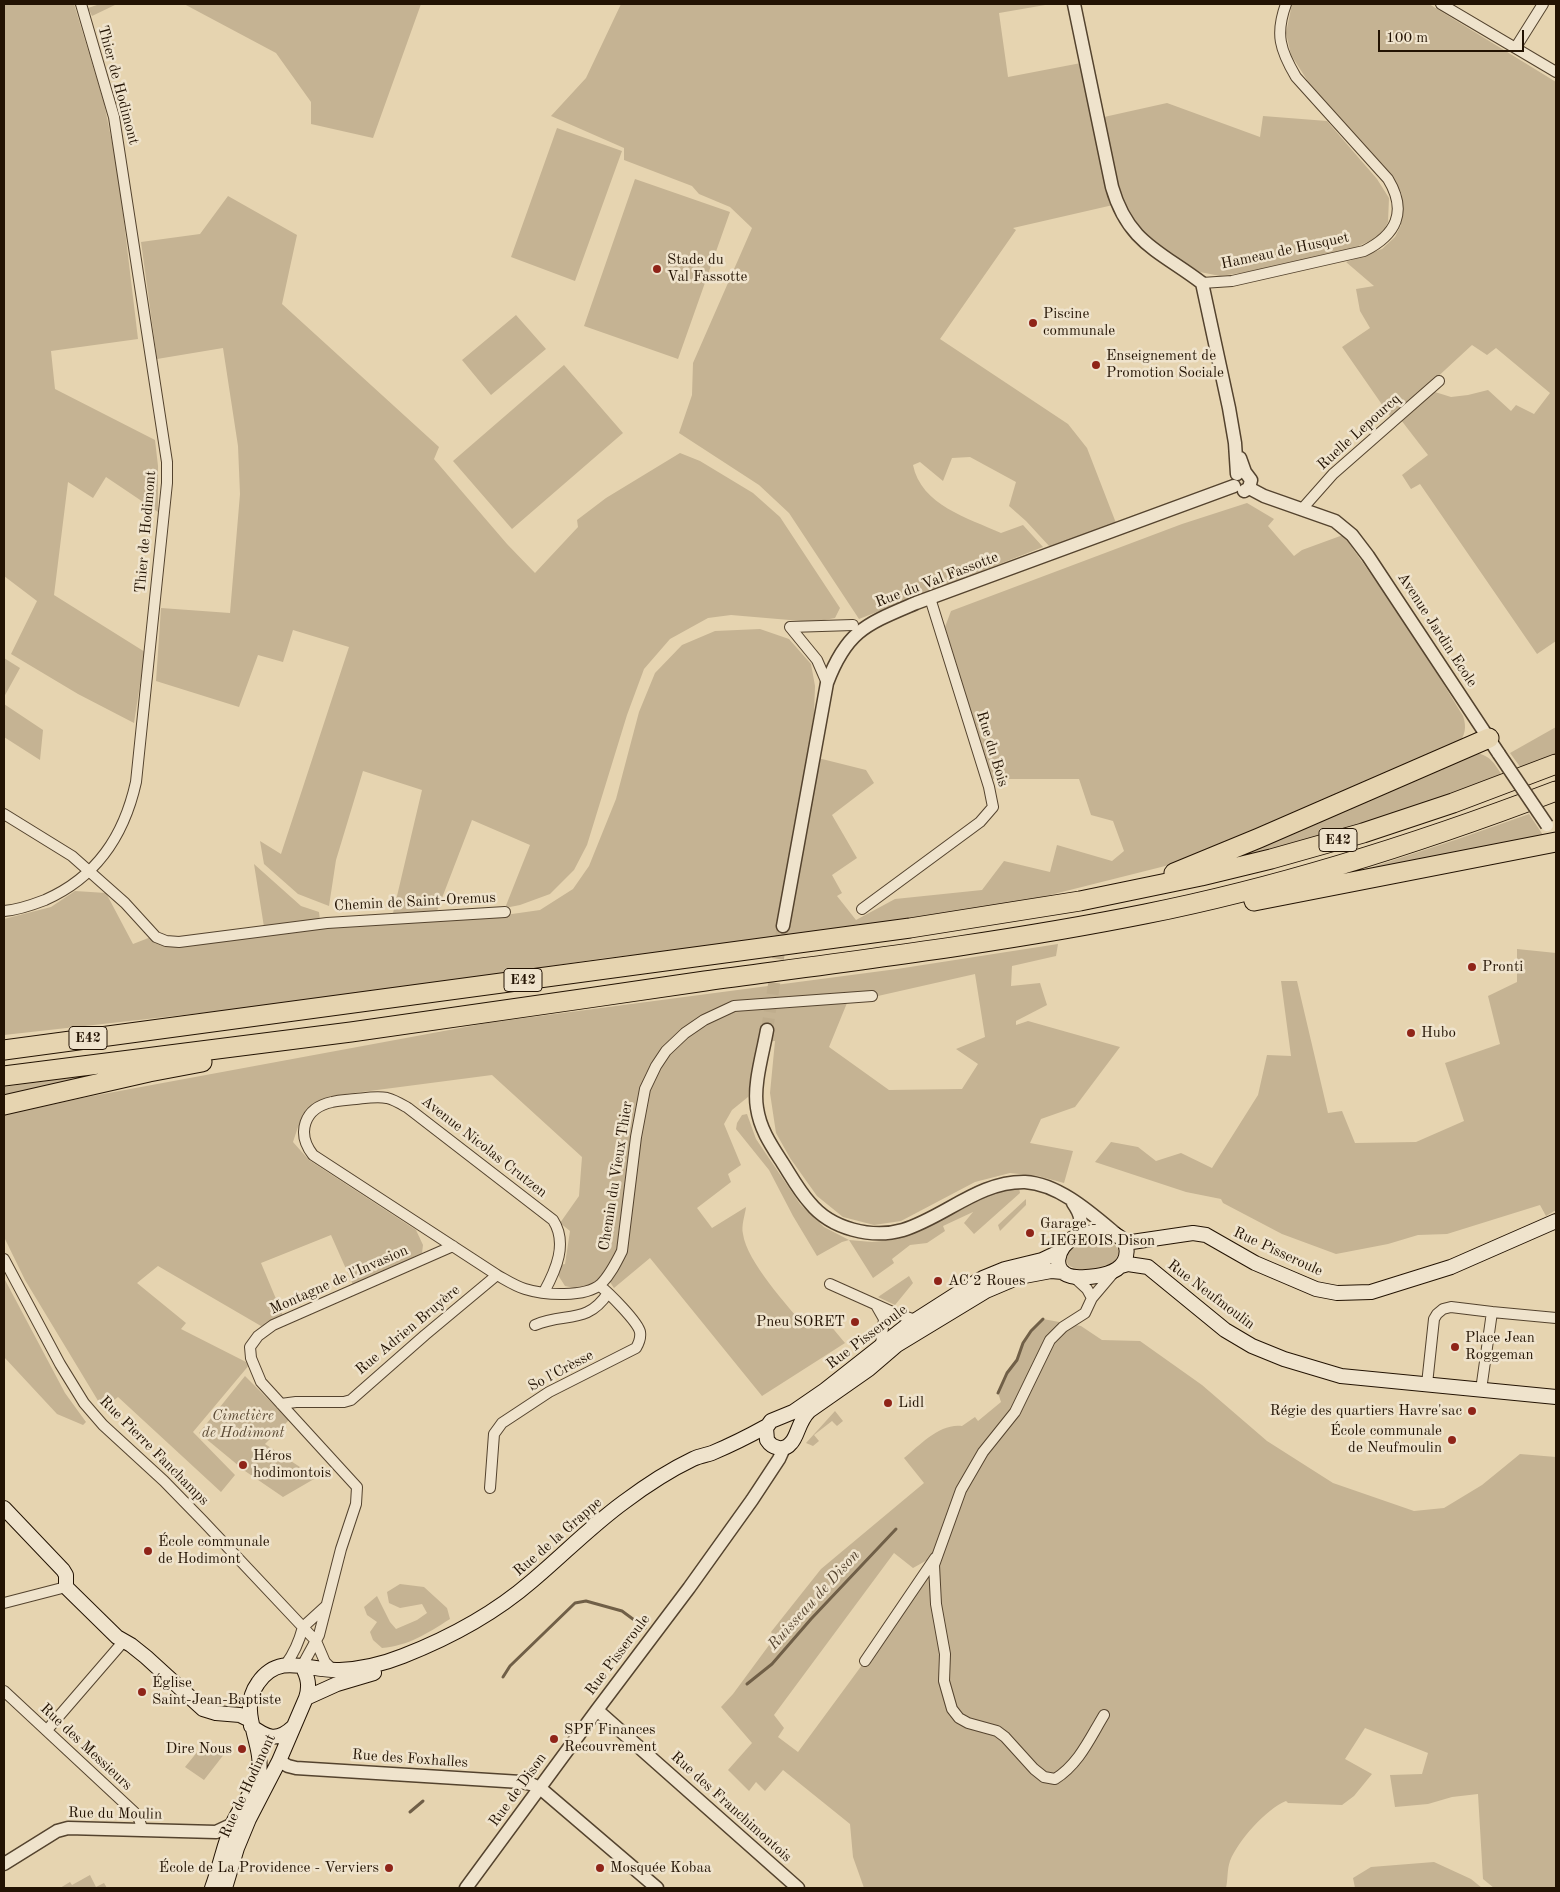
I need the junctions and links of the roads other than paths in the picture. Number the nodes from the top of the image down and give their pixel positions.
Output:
1 (81, 4) edge
2 (1074, 4) edge
3 (1286, 4) edge
4 (1441, 4) edge
5 (1542, 4) edge
6 (1516, 47) junction
7 (1556, 72) edge
8 (1202, 283) junction
9 (1440, 381) dead end
10 (1239, 478) junction
11 (1302, 510) junction
12 (930, 598) junction
13 (853, 625) dead end
14 (827, 683) junction
15 (1488, 738) junction
16 (1556, 764) edge
17 (1556, 791) edge
18 (4, 814) edge
19 (1556, 838) edge
20 (1556, 842) edge
21 (89, 870) junction
22 (1114, 894) junction
23 (862, 909) dead end
24 (4, 911) edge
25 (505, 912) dead end
26 (1149, 914) junction
27 (783, 926) tunnel mouth
28 (872, 996) dead end
29 (768, 1030) tunnel mouth
30 (350, 1032) junction
31 (40, 1044) junction
32 (4, 1046) edge
33 (4, 1050) edge
34 (4, 1076) edge
35 (4, 1104) edge
36 (1072, 1200) junction
37 (1556, 1220) edge
38 (1075, 1237) junction
39 (1120, 1239) junction
40 (453, 1246) junction
41 (1058, 1252) junction
42 (4, 1259) edge
43 (1118, 1268) junction
44 (1068, 1274) junction
45 (497, 1275) junction
46 (830, 1284) dead end
47 (600, 1286) junction
48 (544, 1292) junction
49 (608, 1293) junction
50 (1092, 1298) junction
51 (876, 1305) junction
52 (1492, 1312) junction
53 (1556, 1318) edge
54 (916, 1320) junction
55 (535, 1326) dead end
56 (881, 1344) junction
57 (1427, 1384) junction
58 (1481, 1390) junction
59 (1556, 1397) edge
60 (281, 1404) junction
61 (780, 1418) junction
62 (767, 1426) junction
63 (795, 1434) junction
64 (769, 1444) junction
65 (784, 1448) junction
66 (672, 1472) junction
67 (490, 1488) dead end
68 (4, 1508) edge
69 (938, 1554) junction
70 (66, 1587) junction
71 (4, 1602) edge
72 (326, 1606) junction
73 (464, 1626) junction
74 (303, 1627) junction
75 (316, 1641) junction
76 (123, 1642) junction
77 (864, 1660) dead end
78 (286, 1664) junction
79 (302, 1666) junction
80 (333, 1670) junction
81 (4, 1691) edge
82 (306, 1698) junction
83 (597, 1710) junction
84 (1104, 1715) dead end
85 (251, 1723) junction
86 (293, 1727) junction
87 (47, 1730) junction
88 (279, 1761) junction
89 (540, 1788) junction
90 (233, 1824) junction
91 (142, 1828) junction
92 (4, 1864) edge
93 (212, 1888) edge
94 (225, 1888) edge
95 (466, 1888) edge
96 (657, 1888) edge
97 (798, 1888) edge

1 - 21 street, Thier de Hodimont
2 - 8 street
3 - 8 street, Hameau de Husquet
4 - 6 street
5 - 6 street
6 - 7 street
8 - 10 street
9 - 11 street, Ruelle Lepourcq
10 - 11 street, Avenue Jardin Ecole
10 - 12 street, Rue du Val Fassotte
11 - 15 street, Avenue Jardin Ecole
12 - 14 street, Rue du Val Fassotte
12 - 23 street, Rue du Bois
13 - 14 street
14 - 27 street, Rue du Val Fassotte
15 - 19 street, Avenue Jardin Ecole, bridge
15 - 22 highway
16 - 22 highway, E42
17 - 26 highway, E42
18 - 21 street, Chemin de Saint-Oremus
20 - 26 highway
21 - 24 street, Thier de Hodimont
21 - 25 street, Chemin de Saint-Oremus
22 - 31 highway, E42
26 - 30 highway, E42
28 - 47 street, Chemin du Vieux Thier
29 - 36 street
30 - 34 highway, E42
30 - 35 highway
31 - 32 highway
31 - 33 highway, E42
36 - 38 street
36 - 39 street
37 - 39 main road, Rue Pisseroule
38 - 39 main road, Rue Pisseroule
38 - 41 main road, Rue Pisseroule
39 - 43 main road
40 - 45 street
40 - 48 street, Avenue Nicolas Crutzen
40 - 60 street, Montagne de l'Invasion
41 - 44 main road
41 - 54 main road, Rue Pisseroule
42 - 74 street, Rue Pierre Fanchamps
43 - 44 main road, Rue Pisseroule
43 - 50 street
43 - 57 main road, Rue Neufmoulin
44 - 50 street
44 - 63 main road, Rue Pisseroule
45 - 48 street
45 - 60 street, Rue Adrien Bruyère
46 - 51 street
47 - 48 street
47 - 49 street, So l'Crèsse
49 - 55 street
49 - 67 street, So l'Crèsse
50 - 69 street
51 - 54 street
51 - 56 street
52 - 53 street
52 - 57 street
52 - 58 street
54 - 56 main road, Rue Pisseroule
56 - 61 main road, Rue Pisseroule
57 - 58 main road
58 - 59 main road
60 - 72 street, Montagne de l'Invasion
61 - 62 main road
61 - 63 main road
62 - 64 main road
62 - 66 main road, Rue de la Grappe
63 - 65 main road
64 - 65 main road
64 - 66 main road, Rue de la Grappe
65 - 83 street, Rue Pisseroule
66 - 73 main road, Rue de la Grappe
68 - 70 main road
69 - 77 street
69 - 84 street
70 - 71 street
70 - 76 main road
72 - 74 street
72 - 75 street, Montagne de l'Invasion
73 - 80 main road, Rue de la Grappe
73 - 82 main road, Rue de la Grappe
74 - 75 street, Rue Pierre Fanchamps
74 - 78 street
75 - 79 street, Montagne de l'Invasion
75 - 80 street
76 - 85 main road
76 - 87 street
78 - 79 main road
78 - 85 main road, Rue de Hodimont
79 - 80 main road, Rue de la Grappe
79 - 82 main road, Rue de Hodimont
81 - 87 street, Rue des Messieurs
82 - 86 main road, Rue de Hodimont
83 - 89 street, Rue de Dison
83 - 97 street, Rue des Franchimontois
85 - 86 main road, Rue de Hodimont
85 - 90 main road, Rue de Hodimont
86 - 88 main road, Rue de Hodimont
87 - 91 street, Rue des Messieurs
88 - 89 street, Rue des Foxhalles
88 - 94 main road, Rue de Hodimont
89 - 95 street, Rue de Dison
89 - 96 street
90 - 91 street, Rue du Moulin
90 - 93 main road, Rue de Hodimont
91 - 92 street, Rue du Moulin

